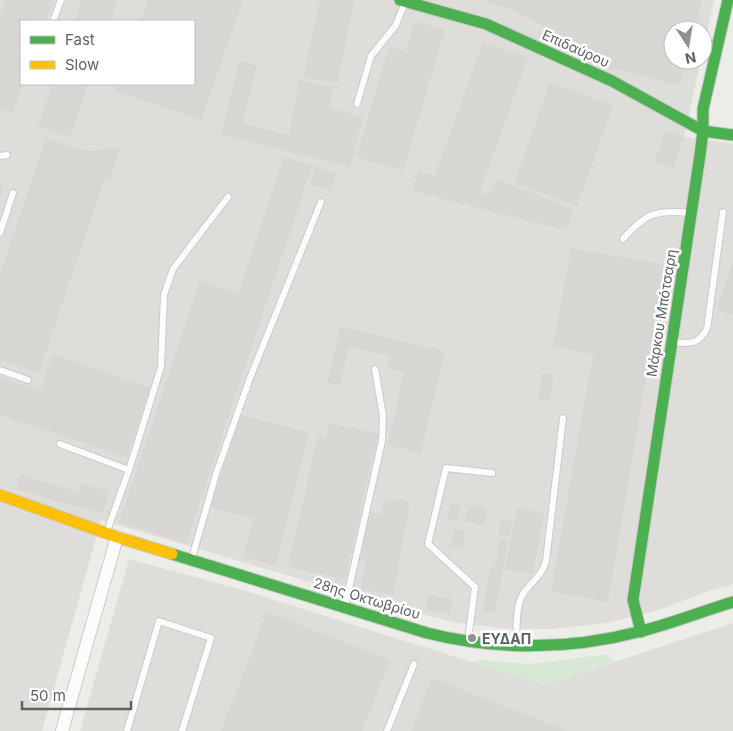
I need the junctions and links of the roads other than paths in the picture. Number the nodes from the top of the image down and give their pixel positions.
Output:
1 (61, 0) edge
2 (404, 0) edge
3 (728, 0) edge
4 (53, 20) edge
5 (357, 104) dead end
6 (703, 131) junction
7 (733, 135) edge
8 (13, 193) dead end
9 (228, 197) dead end
10 (322, 202) dead end
11 (723, 212) dead end
12 (691, 214) junction
13 (0, 233) edge
14 (623, 239) dead end
15 (672, 342) junction
16 (375, 369) dead end
17 (0, 370) edge
18 (28, 380) dead end
19 (563, 418) dead end
20 (60, 444) dead end
21 (130, 470) junction
22 (492, 473) dead end
23 (0, 495) edge
24 (112, 535) junction
25 (192, 559) junction
26 (733, 602) edge
27 (344, 607) junction
28 (641, 632) junction
29 (467, 643) junction
30 (516, 647) junction
31 (414, 664) dead end
32 (62, 731) edge
33 (127, 731) edge
34 (182, 731) edge
35 (387, 731) edge

1 - 4 lane
2 - 5 lane
2 - 6 street, Επιδαύρου
3 - 6 street, Μάρκου Μπότσαρη
6 - 7 street, Επιδαύρου
6 - 12 street, Μάρκου Μπότσαρη
8 - 13 lane
9 - 21 lane
10 - 25 lane
11 - 15 lane
12 - 14 lane
12 - 15 street, Μάρκου Μπότσαρη
15 - 28 street, Μάρκου Μπότσαρη
16 - 27 lane
17 - 18 lane
19 - 30 lane
20 - 21 lane
21 - 24 lane
22 - 29 lane
23 - 24 street, 28ης Οκτωβρίου
24 - 25 street, 28ης Οκτωβρίου
24 - 32 street
25 - 27 street, 28ης Οκτωβρίου
26 - 28 street, 28ης Οκτωβρίου
27 - 29 street, 28ης Οκτωβρίου
28 - 30 street, 28ης Οκτωβρίου
29 - 30 street, 28ης Οκτωβρίου
31 - 35 lane
33 - 34 lane

